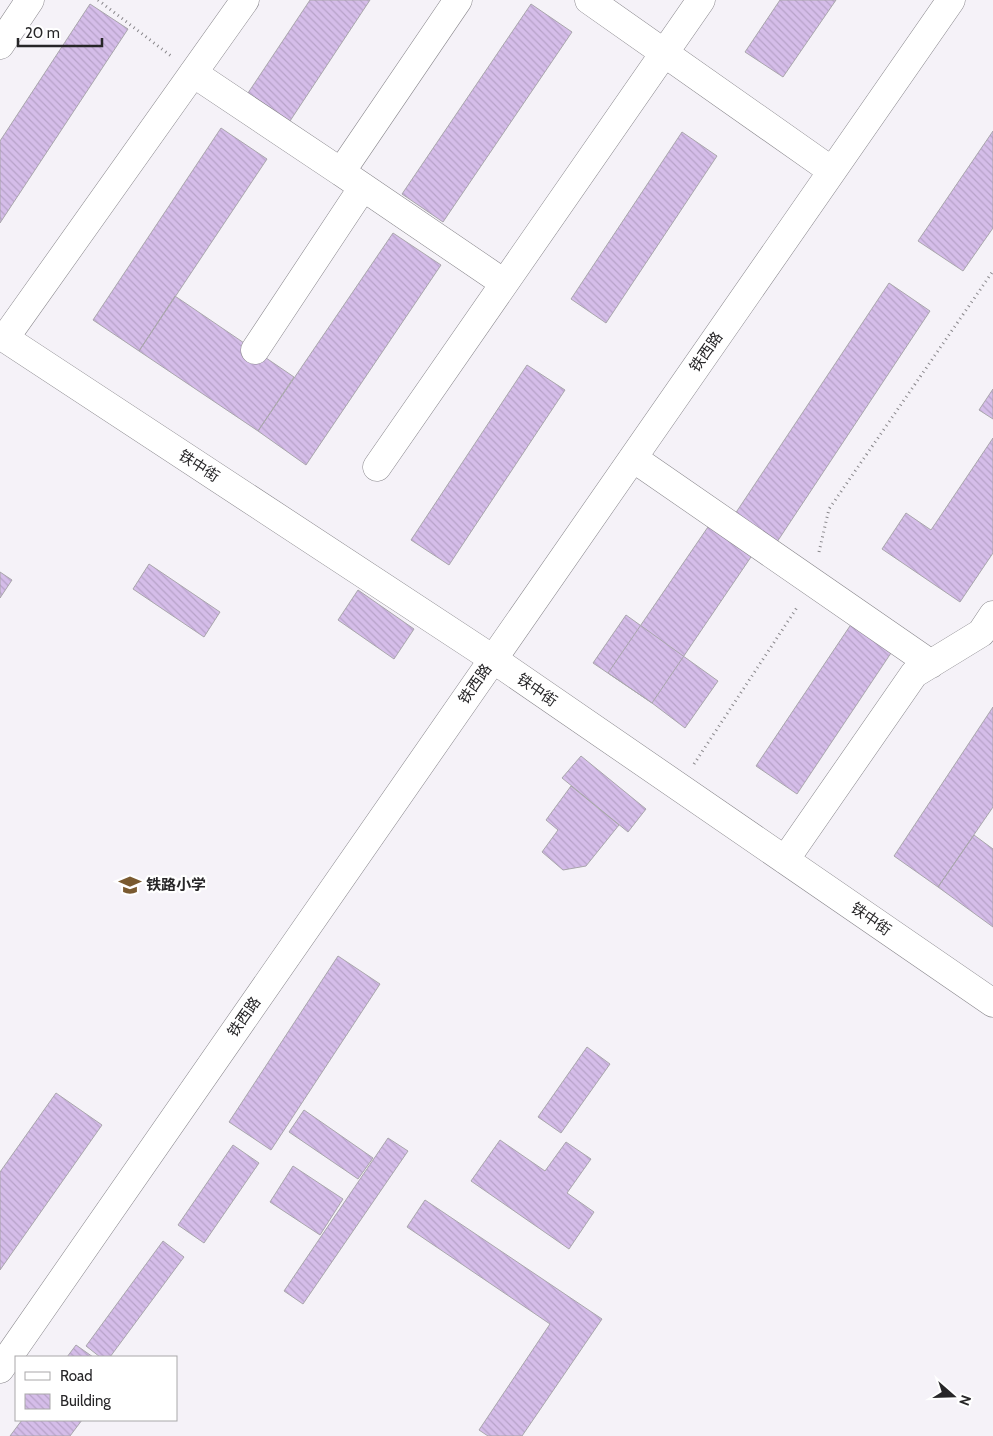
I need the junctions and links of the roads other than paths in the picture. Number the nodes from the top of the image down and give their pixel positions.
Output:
1 (30, 0) edge
2 (245, 0) edge
3 (458, 0) edge
4 (588, 0) edge
5 (701, 0) edge
6 (951, 0) edge
7 (0, 45) edge
8 (664, 53) junction
9 (194, 73) junction
10 (832, 170) junction
11 (341, 172) junction
12 (363, 187) junction
13 (504, 283) junction
14 (3, 337) edge
15 (255, 350) dead end
16 (633, 458) junction
17 (378, 467) dead end
18 (989, 630) edge
19 (493, 659) junction
20 (931, 664) junction
21 (785, 860) junction
22 (993, 1003) edge
23 (0, 1369) edge

1 - 7 street
2 - 9 street
3 - 11 street
4 - 8 street
5 - 8 street
6 - 10 street, 铁西路
8 - 10 street
8 - 13 street
9 - 11 street
9 - 14 street
10 - 16 street, 铁西路
11 - 12 street
12 - 13 street
12 - 15 street
13 - 17 street
14 - 19 street, 铁中街
16 - 19 street, 铁西路
16 - 20 street
18 - 20 street
19 - 21 street, 铁中街
19 - 23 street, 铁西路
20 - 21 street
21 - 22 street, 铁中街

